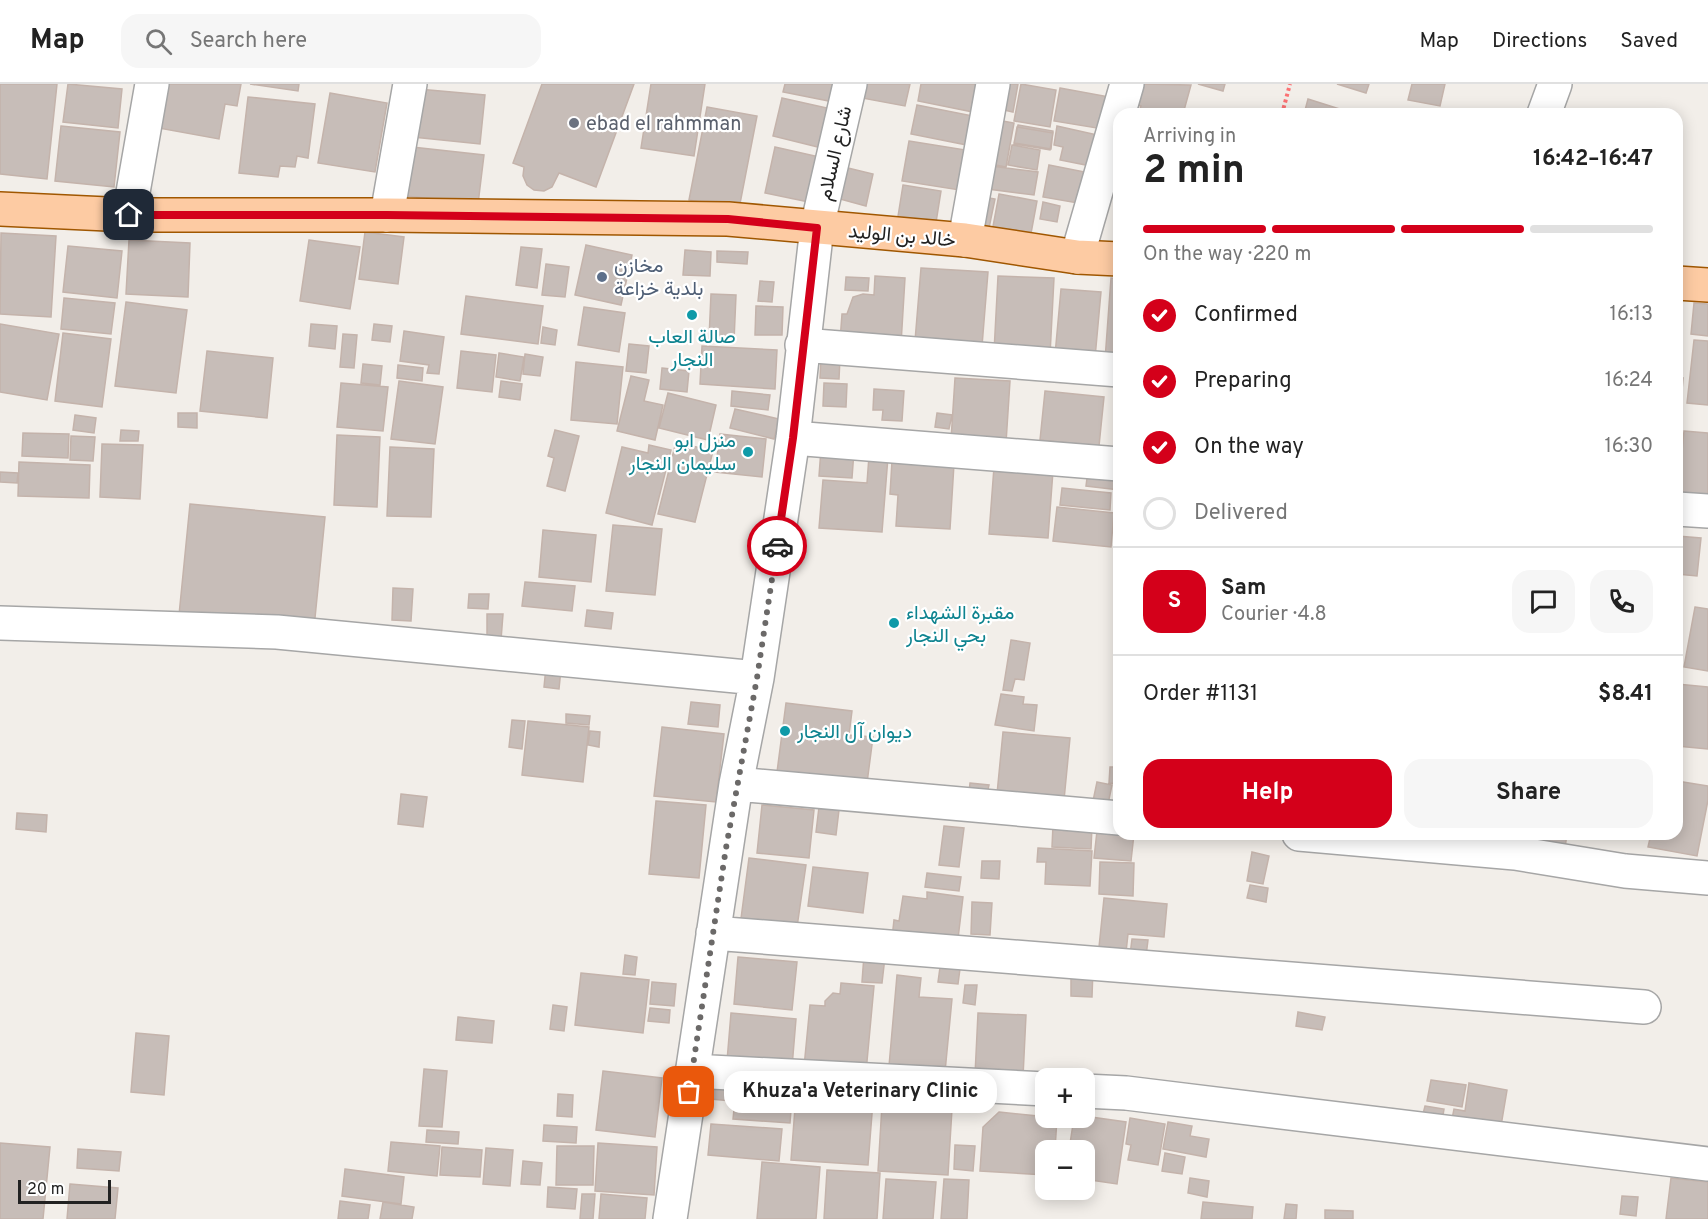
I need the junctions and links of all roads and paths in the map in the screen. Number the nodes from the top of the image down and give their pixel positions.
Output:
1 (152, 84) edge
2 (410, 84) edge
3 (849, 84) edge
4 (993, 84) edge
5 (1127, 84) edge
6 (1290, 84) edge
7 (1555, 84) edge
8 (1120, 108) edge
9 (1284, 108) edge
10 (1546, 108) edge
11 (1113, 132) edge
12 (0, 209) edge
13 (129, 215) junction
14 (387, 215) junction
15 (817, 228) junction
16 (965, 240) junction
17 (1077, 257) junction
18 (1113, 259) edge
19 (1683, 283) edge
20 (1708, 285) edge
21 (802, 345) junction
22 (1113, 370) edge
23 (793, 438) junction
24 (1113, 464) edge
25 (1683, 509) edge
26 (1708, 511) edge
27 (0, 623) edge
28 (757, 678) junction
29 (736, 784) junction
30 (1113, 817) edge
31 (1429, 840) edge
32 (1516, 844) edge
33 (1708, 878) edge
34 (713, 933) junction
35 (1644, 1006) dead end
36 (692, 1071) junction
37 (1035, 1088) edge
38 (1095, 1092) edge
39 (1708, 1164) edge
40 (670, 1219) edge

1 - 13 street
2 - 14 street
3 - 15 street, شارع السلام
4 - 16 street
5 - 8 street
6 - 9 path
7 - 10 street
11 - 17 street
12 - 13 main road, خالد بن الوليد
13 - 14 main road, خالد بن الوليد
14 - 15 main road, خالد بن الوليد
15 - 16 main road, خالد بن الوليد
15 - 21 street, شارع السلام
16 - 17 main road, خالد بن الوليد
17 - 18 main road, خالد بن الوليد
19 - 20 main road
21 - 22 street
21 - 23 street, شارع السلام
23 - 24 street
23 - 28 street, شارع السلام
25 - 26 street
27 - 28 street
28 - 29 street, شارع السلام
29 - 30 street
29 - 34 street, شارع السلام
31 - 32 street
32 - 33 street
34 - 35 street
34 - 36 street, شارع السلام
36 - 37 street
36 - 40 street, شارع السلام
38 - 39 street

